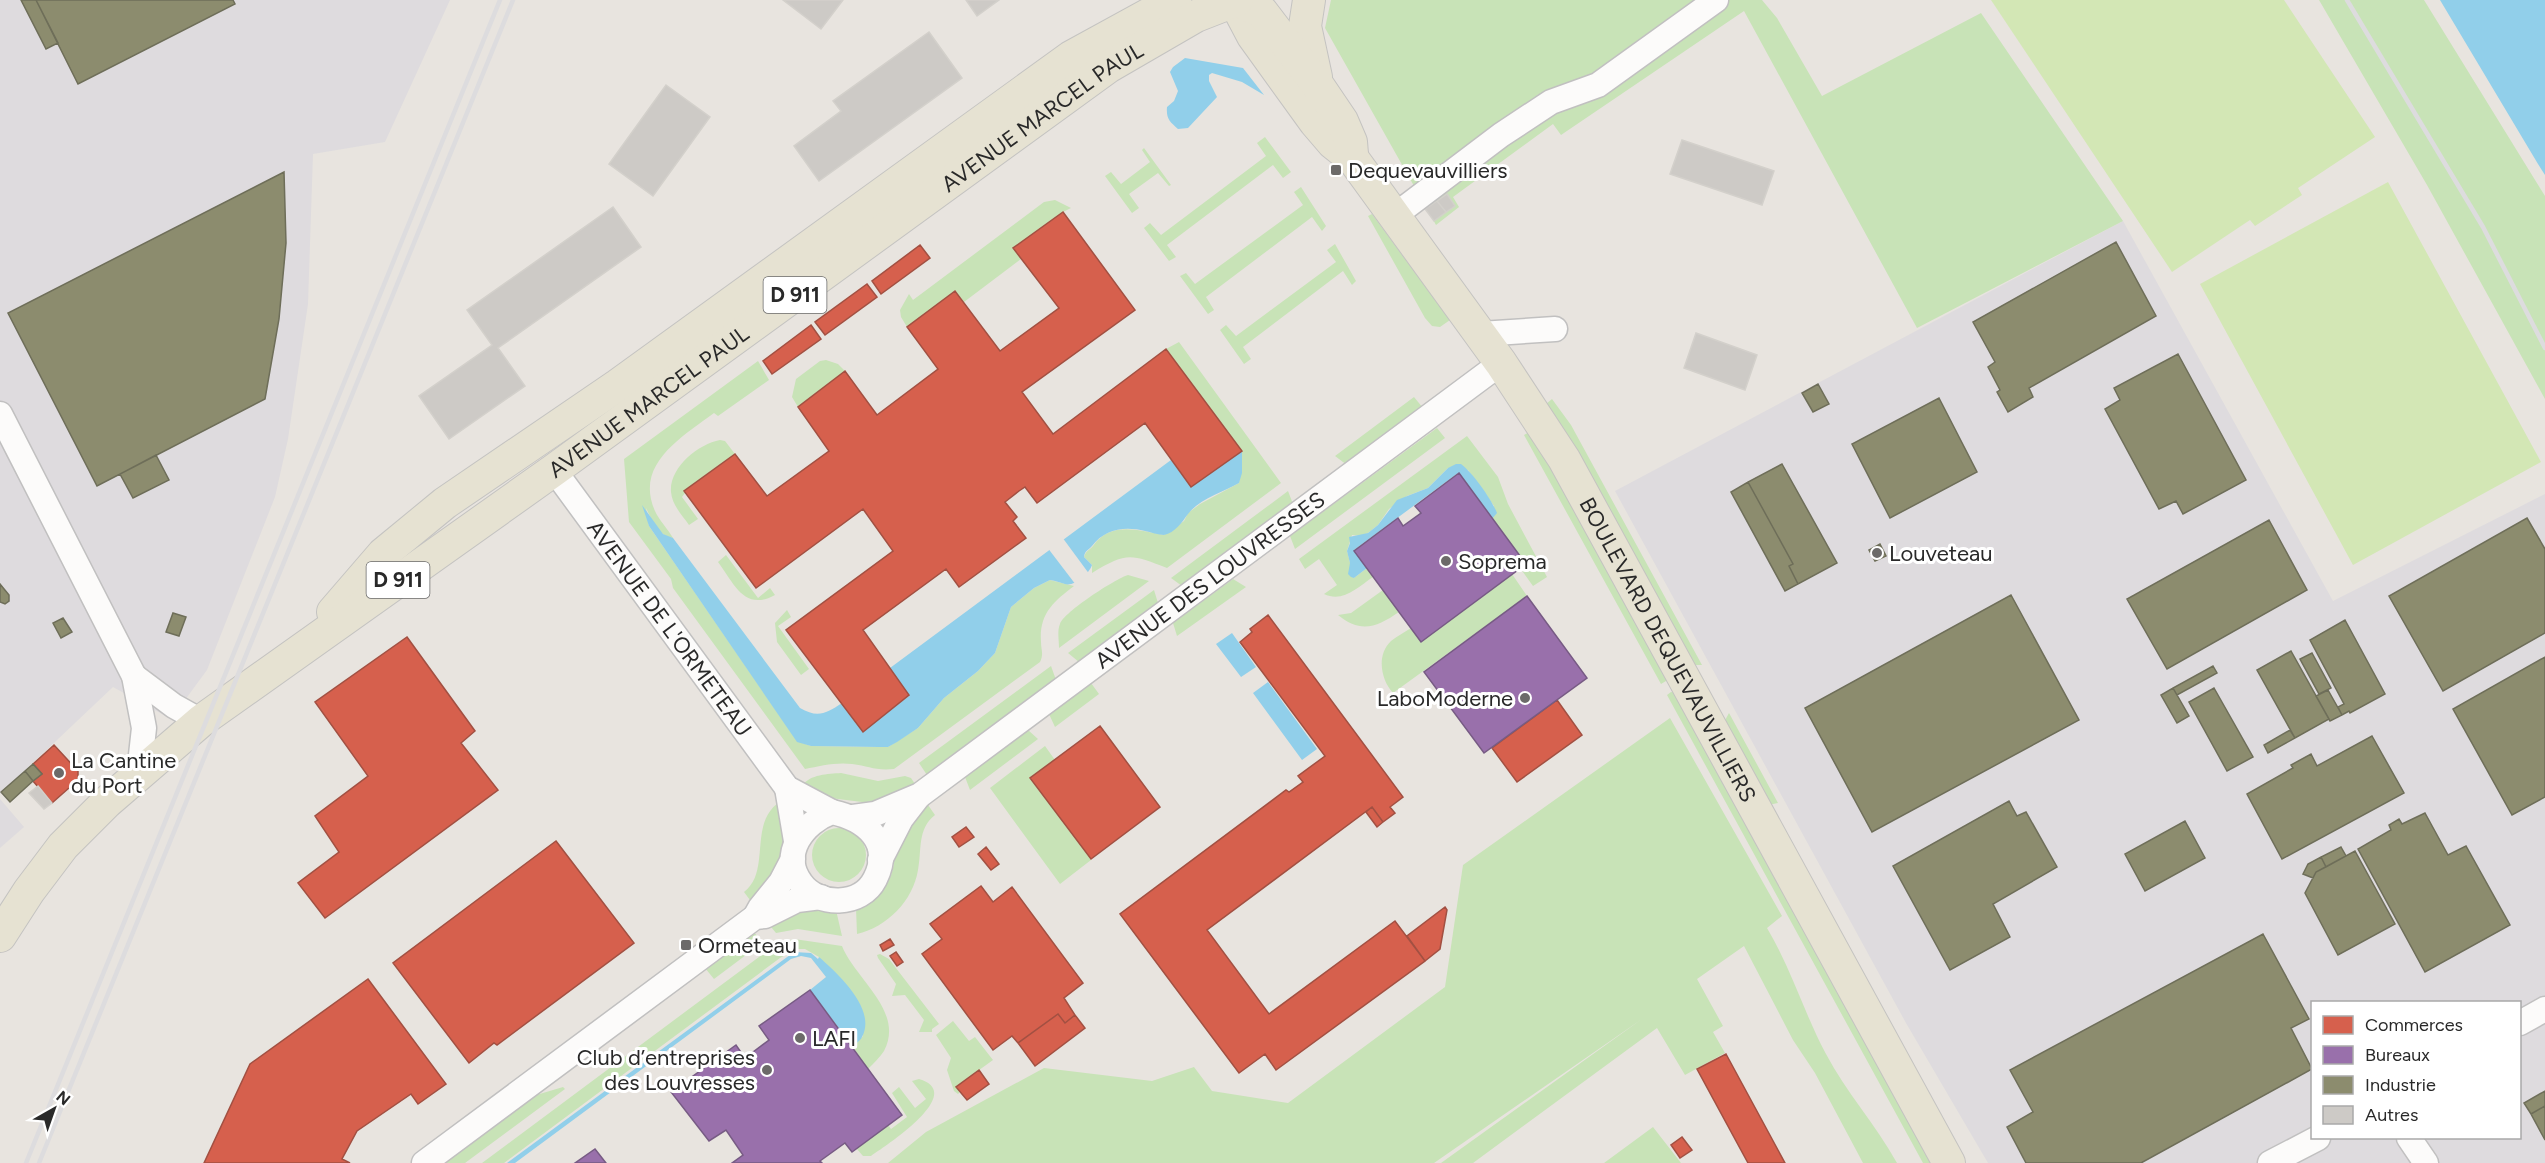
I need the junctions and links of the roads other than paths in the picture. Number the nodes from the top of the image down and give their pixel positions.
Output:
1 (1236, 0) edge
2 (1309, 0) edge
3 (1716, 0) edge
4 (1159, 4) edge
5 (1317, 84) junction
6 (1353, 159) junction
7 (1394, 216) junction
8 (1555, 329) dead end
9 (1480, 334) junction
10 (1501, 363) junction
11 (0, 414) edge
12 (534, 443) junction
13 (554, 470) junction
14 (300, 649) junction
15 (134, 676) junction
16 (201, 721) junction
17 (141, 755) junction
18 (788, 788) junction
19 (920, 795) junction
20 (842, 814) junction
21 (795, 850) junction
22 (880, 860) junction
23 (821, 897) junction
24 (0, 901) edge
25 (755, 917) junction
26 (0, 936) edge
27 (2545, 1009) edge
28 (2521, 1022) edge
29 (2314, 1139) edge
30 (2410, 1139) edge
31 (424, 1163) edge
32 (1949, 1163) edge
33 (2270, 1163) edge
34 (2426, 1163) edge

1 - 5 main road, BOULEVARD DEQUEVAUVILLIERS
1 - 6 main road, BOULEVARD DEQUEVAUVILLIERS
1 - 13 main road, AVENUE MARCEL PAUL / D 911
2 - 5 main road, BOULEVARD DEQUEVAUVILLIERS
3 - 7 street
4 - 12 main road, AVENUE MARCEL PAUL / D 911
5 - 6 main road, BOULEVARD DEQUEVAUVILLIERS
6 - 7 main road, BOULEVARD DEQUEVAUVILLIERS
7 - 9 main road, BOULEVARD DEQUEVAUVILLIERS
8 - 9 street
9 - 10 main road, BOULEVARD DEQUEVAUVILLIERS
10 - 19 street, AVENUE DES LOUVRESSES
10 - 32 main road, BOULEVARD DEQUEVAUVILLIERS
11 - 15 street
12 - 13 main road
12 - 14 main road, AVENUE MARCEL PAUL / D 911
13 - 14 main road, AVENUE MARCEL PAUL / D 911
13 - 18 street, AVENUE DE L'ORMETEAU
14 - 16 main road, AVENUE MARCEL PAUL / D 911
15 - 16 street
15 - 17 street
16 - 17 main road, AVENUE MARCEL PAUL / D 911
16 - 26 main road, AVENUE MARCEL PAUL / D 911
17 - 24 main road, AVENUE MARCEL PAUL / D 911
18 - 20 street, AVENUE DE L'ORMETEAU
18 - 21 street, AVENUE DE L'ORMETEAU
19 - 20 street, AVENUE DES LOUVRESSES
19 - 22 street, AVENUE DES LOUVRESSES
20 - 21 street
20 - 22 street
21 - 23 street
21 - 25 street
22 - 23 street
23 - 25 street
25 - 31 street
27 - 28 street
29 - 33 street
30 - 34 street

